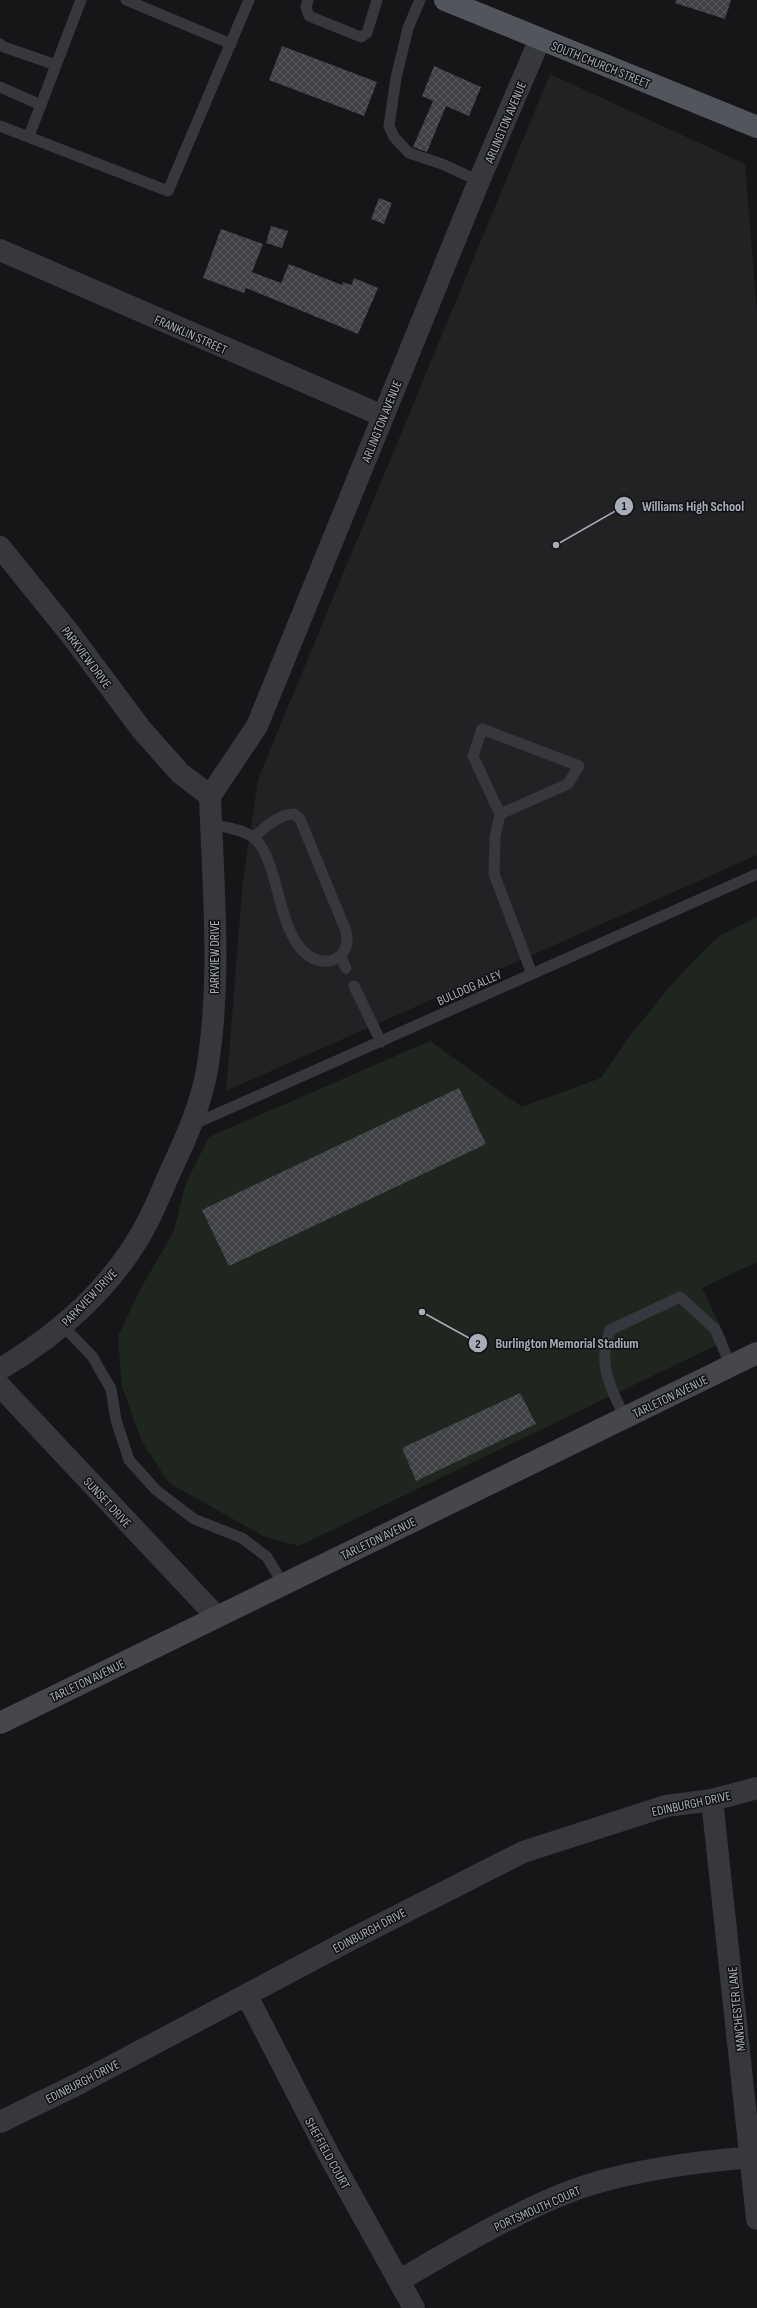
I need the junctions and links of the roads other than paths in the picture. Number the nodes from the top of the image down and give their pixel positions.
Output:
1 (81, 0) edge
2 (126, 0) edge
3 (249, 0) edge
4 (308, 0) edge
5 (377, 0) edge
6 (420, 0) edge
7 (445, 0) edge
8 (471, 5) edge
9 (540, 39) junction
10 (0, 44) edge
11 (232, 44) junction
12 (56, 65) junction
13 (0, 87) edge
14 (41, 105) junction
15 (0, 126) edge
16 (757, 127) edge
17 (29, 136) junction
18 (479, 181) junction
19 (0, 250) edge
20 (383, 416) junction
21 (0, 547) edge
22 (210, 796) junction
23 (500, 814) junction
24 (211, 824) junction
25 (254, 837) junction
26 (757, 874) edge
27 (340, 956) junction
28 (346, 968) dead end
29 (532, 974) junction
30 (354, 986) dead end
31 (381, 1042) junction
32 (192, 1125) junction
33 (62, 1325) junction
34 (757, 1353) edge
35 (731, 1366) junction
36 (0, 1369) edge
37 (0, 1386) edge
38 (625, 1418) junction
39 (283, 1584) junction
40 (216, 1617) junction
41 (0, 1723) edge
42 (757, 1788) edge
43 (712, 1800) junction
44 (247, 1996) junction
45 (0, 2122) edge
46 (754, 2157) edge
47 (757, 2219) edge
48 (400, 2280) junction
49 (414, 2308) edge

1 - 12 lane
2 - 11 lane
3 - 11 lane
4 - 5 lane
6 - 18 lane
7 - 8 main road, SOUTH CHURCH STREET
8 - 9 main road, SOUTH CHURCH STREET
9 - 16 main road, SOUTH CHURCH STREET
9 - 18 street, ARLINGTON AVENUE
10 - 12 lane
11 - 17 lane
12 - 14 lane
13 - 14 lane
14 - 17 lane
15 - 17 lane
18 - 20 street, ARLINGTON AVENUE
19 - 20 street, FRANKLIN STREET
20 - 22 street, ARLINGTON AVENUE
21 - 22 street, PARKVIEW DRIVE
22 - 24 street, PARKVIEW DRIVE
23 - 23 lane
23 - 29 lane
24 - 25 lane
24 - 32 street, PARKVIEW DRIVE
25 - 27 lane
25 - 27 lane
26 - 29 lane, BULLDOG ALLEY
27 - 28 lane
29 - 31 lane, BULLDOG ALLEY
30 - 31 lane
31 - 32 lane, BULLDOG ALLEY
32 - 33 street, PARKVIEW DRIVE
33 - 36 street, PARKVIEW DRIVE
33 - 39 lane
34 - 35 street, TARLETON AVENUE
35 - 38 street, TARLETON AVENUE
35 - 38 lane
37 - 40 street, SUNSET DRIVE
38 - 39 street, TARLETON AVENUE
39 - 40 street, TARLETON AVENUE
40 - 41 street, TARLETON AVENUE
42 - 43 street, EDINBURGH DRIVE
43 - 44 street, EDINBURGH DRIVE
43 - 46 street, MANCHESTER LANE
44 - 45 street, EDINBURGH DRIVE
44 - 48 street, SHEFFIELD COURT
46 - 47 street, MANCHESTER LANE
46 - 48 street, PORTSMOUTH COURT
48 - 49 street, SHEFFIELD COURT

